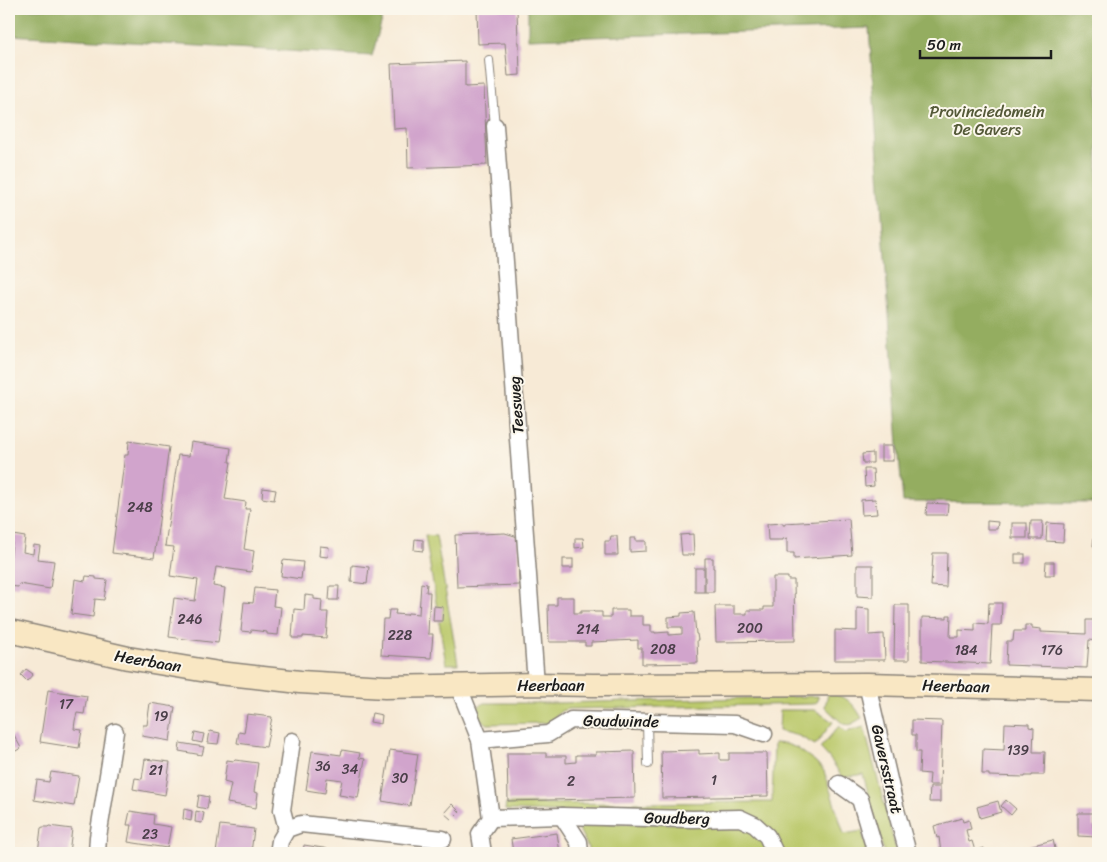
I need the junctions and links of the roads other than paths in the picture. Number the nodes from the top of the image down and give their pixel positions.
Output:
1 (489, 60) dead end
2 (495, 126) joint
3 (9, 631) edge
4 (536, 684) junction
5 (867, 684) junction
6 (458, 686) junction
7 (1098, 690) edge
8 (647, 722) junction
9 (115, 732) dead end
10 (764, 734) dead end
11 (480, 740) junction
12 (292, 742) dead end
13 (648, 764) dead end
14 (839, 784) dead end
15 (562, 816) junction
16 (491, 818) junction
17 (287, 829) junction
18 (443, 839) dead end
19 (97, 853) edge
20 (278, 853) edge
21 (484, 853) edge
22 (580, 853) edge
23 (775, 853) edge
24 (876, 853) edge
25 (908, 853) edge

1 - 2 lane
2 - 4 street, Teesweg
3 - 6 street, Heerbaan
4 - 5 street, Heerbaan
4 - 6 street, Heerbaan
5 - 7 street, Heerbaan
5 - 25 street, Gaversstraat
6 - 11 street
8 - 10 street, Goudwinde
8 - 11 street, Goudwinde
8 - 13 lane
9 - 19 street
11 - 16 street
12 - 17 street
14 - 24 street
15 - 16 street, Goudberg
15 - 22 street
15 - 23 street, Goudberg
16 - 21 street
17 - 18 street
17 - 20 street

